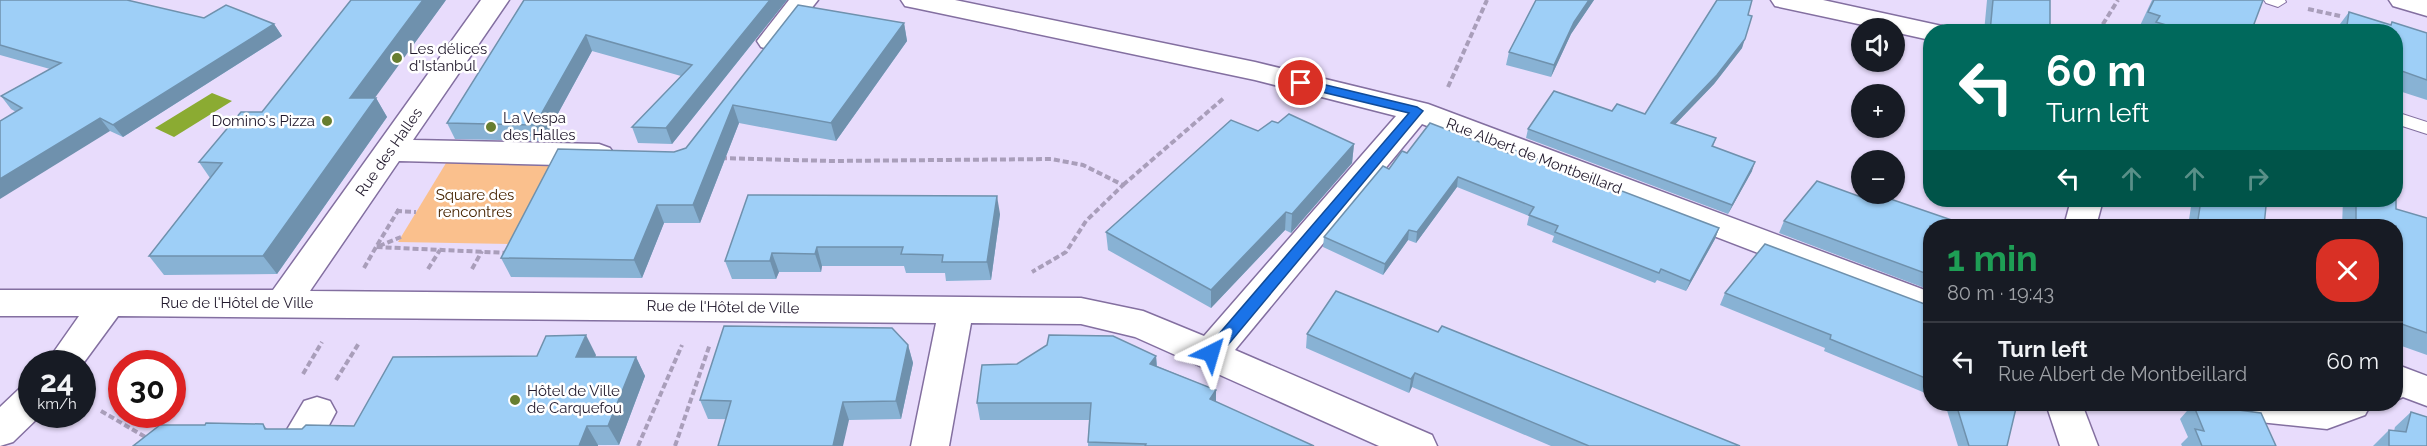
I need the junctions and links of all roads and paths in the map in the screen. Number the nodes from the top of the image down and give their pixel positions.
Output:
1 (495, 0) edge
2 (804, 0) edge
3 (915, 0) edge
4 (1487, 0) edge
5 (1785, 0) edge
6 (2118, 0) edge
7 (2403, 0) edge
8 (2427, 8) edge
9 (2103, 24) edge
10 (1923, 30) edge
11 (753, 65) edge
12 (1255, 71) junction
13 (1417, 111) junction
14 (2403, 120) edge
15 (2427, 128) edge
16 (391, 150) junction
17 (434, 151) junction
18 (627, 155) edge
19 (715, 158) edge
20 (1123, 185) junction
21 (1065, 252) dead end
22 (513, 253) edge
23 (0, 303) edge
24 (382, 303) junction
25 (1923, 303) edge
26 (108, 304) junction
27 (282, 304) junction
28 (710, 307) junction
29 (956, 310) junction
30 (74, 350) edge
31 (1211, 353) junction
32 (2403, 382) edge
33 (2427, 391) edge
34 (101, 411) dead end
35 (2066, 411) edge
36 (2298, 411) edge
37 (2334, 411) edge
38 (18, 414) edge
39 (308, 428) edge
40 (0, 431) edge
41 (157, 444) edge
42 (638, 446) edge
43 (675, 446) edge
44 (930, 446) edge
45 (1418, 446) edge
46 (2079, 446) edge

1 - 16 street, Rue des Halles
2 - 11 street
3 - 12 street, Rue Albert de Montbeillard
4 - 13 path
5 - 10 street
6 - 9 path
7 - 8 street
12 - 13 street, Rue Albert de Montbeillard
12 - 20 path
13 - 25 street, Rue Albert de Montbeillard
13 - 31 street
14 - 15 lane
16 - 17 street
16 - 27 street, Rue des Halles
17 - 18 street
17 - 22 path
19 - 20 path
20 - 21 path
23 - 26 street, Rue de l'Hôtel de Ville
24 - 27 street, Rue de l'Hôtel de Ville
24 - 28 street, Rue de l'Hôtel de Ville
24 - 39 path
26 - 27 street, Rue de l'Hôtel de Ville
26 - 30 street
28 - 29 street, Rue de l'Hôtel de Ville
28 - 42 path
28 - 43 path
29 - 31 street, Rue de l'Hôtel de Ville
29 - 44 street
31 - 45 street, Rue de l'Hôtel de Ville
32 - 33 street
34 - 41 path
35 - 46 street
36 - 37 street
38 - 40 street

